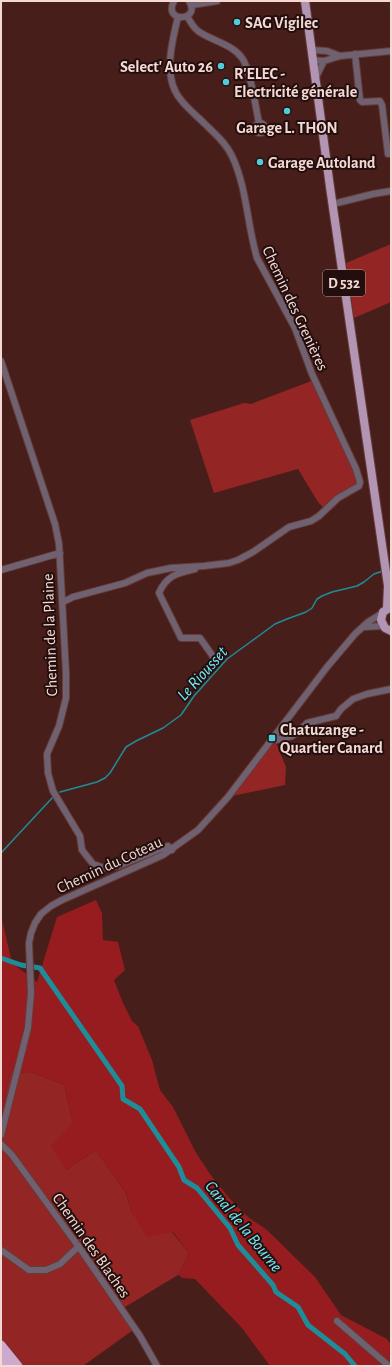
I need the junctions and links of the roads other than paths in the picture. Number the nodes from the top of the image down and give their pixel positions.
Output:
1 (174, 1) edge
2 (217, 1) edge
3 (305, 1) edge
4 (190, 3) edge
5 (187, 16) junction
6 (178, 17) junction
7 (312, 50) junction
8 (391, 51) edge
9 (355, 54) junction
10 (340, 56) junction
11 (313, 60) junction
12 (324, 61) junction
13 (316, 77) junction
14 (259, 123) dead end
15 (388, 154) dead end
16 (391, 191) edge
17 (333, 204) junction
18 (1, 362) edge
19 (60, 553) junction
20 (210, 566) junction
21 (1, 570) edge
22 (390, 589) edge
23 (63, 602) junction
24 (389, 607) edge
25 (382, 614) junction
26 (383, 626) junction
27 (364, 627) junction
28 (391, 632) edge
29 (209, 673) dead end
30 (391, 689) edge
31 (272, 738) junction
32 (172, 850) junction
33 (1, 1135) edge
34 (1, 1144) edge
35 (79, 1246) junction
36 (1, 1250) edge
37 (337, 1321) dead end
38 (1, 1345) edge
39 (1, 1358) edge
40 (7, 1366) edge
41 (18, 1366) edge
42 (157, 1366) edge
43 (389, 1366) edge

1 - 6 street
2 - 4 street
3 - 7 main road, D 532
4 - 5 street
5 - 6 street
5 - 14 street
6 - 20 street, Chemin des Grenières
7 - 10 street
7 - 11 main road, D 532
8 - 9 street
9 - 10 street
9 - 15 street
10 - 12 street
11 - 12 street
11 - 13 main road, D 532
12 - 13 street
13 - 17 main road, D 532
16 - 17 street
17 - 22 main road, D 532
18 - 19 street, Chemin de la Plaine
19 - 21 street
19 - 23 street, Chemin de la Plaine
20 - 23 street
20 - 29 street
22 - 24 main road, D 532
23 - 32 street, Chemin de la Plaine
24 - 25 main road
25 - 26 main road
25 - 27 street, Chemin du Coteau
26 - 27 street
26 - 28 main road
27 - 31 street, Chemin du Coteau
30 - 31 street
31 - 32 street, Chemin du Coteau
32 - 33 street, Chemin du Coteau
34 - 35 street, Chemin des Blaches
35 - 36 street
35 - 42 street, Chemin des Blaches
37 - 43 street
38 - 41 highway
39 - 40 highway

